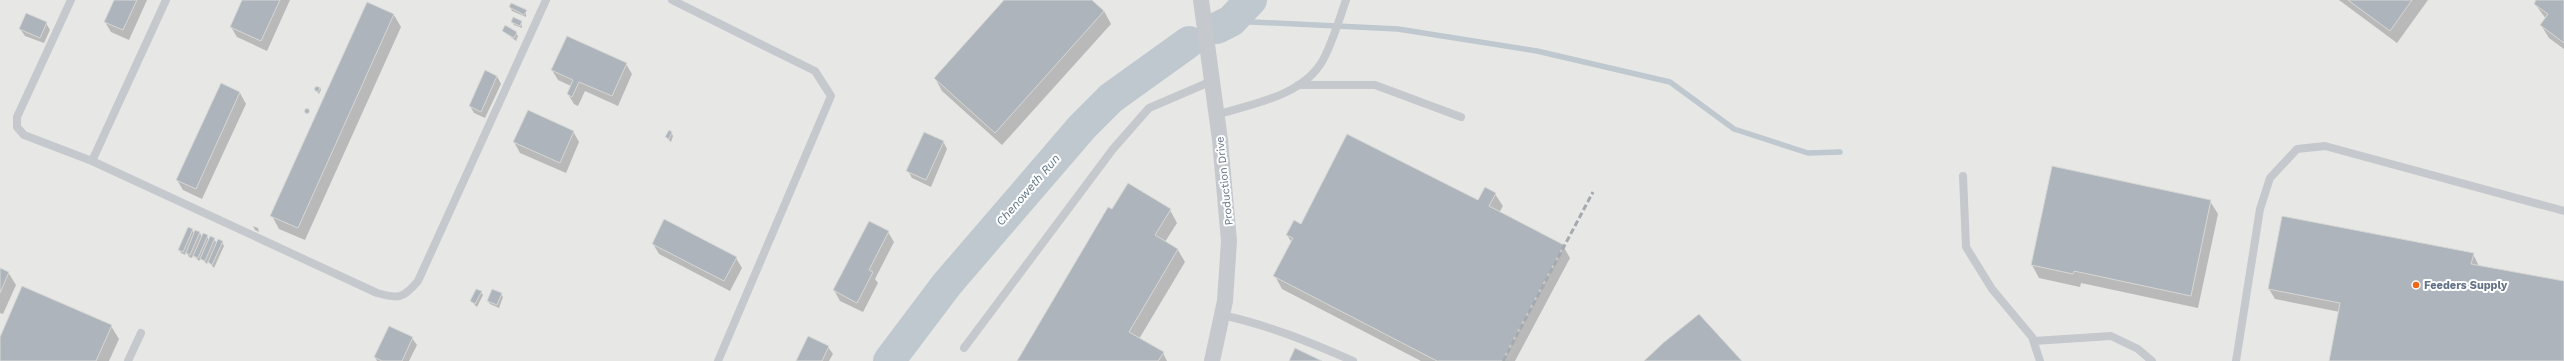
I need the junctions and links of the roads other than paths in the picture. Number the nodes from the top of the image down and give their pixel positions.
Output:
1 (70, 0) edge
2 (166, 0) edge
3 (546, 0) edge
4 (672, 0) edge
5 (1201, 0) edge
6 (1346, 0) edge
7 (1212, 81) junction
8 (1298, 85) junction
9 (1216, 115) junction
10 (1461, 117) dead end
11 (92, 161) junction
12 (1963, 176) dead end
13 (2564, 211) edge
14 (1222, 315) junction
15 (141, 332) dead end
16 (2034, 341) junction
17 (964, 348) dead end
18 (128, 361) edge
19 (718, 361) edge
20 (1212, 361) edge
21 (1353, 361) edge
22 (2040, 361) edge
23 (2152, 361) edge
24 (2236, 361) edge

1 - 11 lane
2 - 11 lane
3 - 11 lane
4 - 19 lane
5 - 7 street, Production Drive
6 - 8 lane
7 - 9 street, Production Drive
7 - 17 lane
8 - 9 lane
8 - 10 lane
9 - 14 street, Production Drive
12 - 16 lane
13 - 24 lane
14 - 20 street, Production Drive
14 - 21 lane
15 - 18 lane
16 - 22 lane
16 - 23 lane

